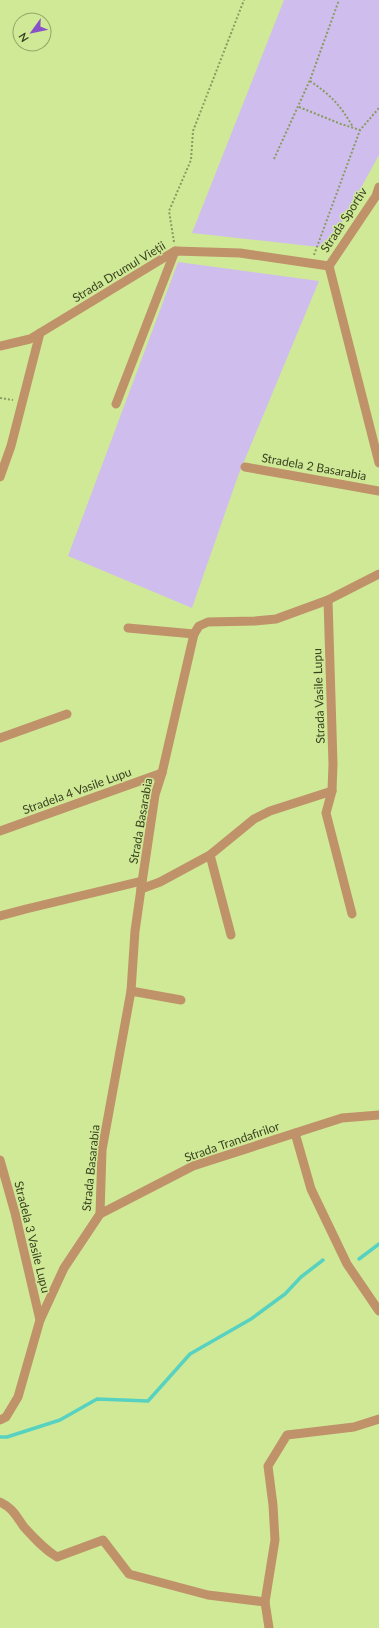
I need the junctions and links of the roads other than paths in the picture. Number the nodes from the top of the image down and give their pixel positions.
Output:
1 (379, 187) edge
2 (378, 199) edge
3 (175, 252) junction
4 (329, 266) junction
5 (40, 334) junction
6 (0, 346) edge
7 (116, 404) dead end
8 (379, 463) edge
9 (245, 467) dead end
10 (0, 477) edge
11 (379, 491) edge
12 (379, 574) edge
13 (328, 600) junction
14 (128, 628) dead end
15 (194, 634) junction
16 (67, 714) dead end
17 (0, 738) edge
18 (162, 773) junction
19 (332, 791) junction
20 (0, 831) edge
21 (210, 855) junction
22 (141, 885) junction
23 (352, 914) dead end
24 (0, 916) edge
25 (231, 935) dead end
26 (131, 991) junction
27 (181, 1000) dead end
28 (379, 1115) edge
29 (295, 1133) junction
30 (0, 1160) edge
31 (100, 1214) junction
32 (379, 1311) edge
33 (40, 1320) junction
34 (379, 1419) edge
35 (0, 1420) edge
36 (0, 1502) edge
37 (265, 1602) junction
38 (269, 1628) edge

1 - 2 street, Strada Sportiv
2 - 4 street, Strada Sportiv
3 - 4 street, Strada Drumul Vieții
3 - 5 street, Strada Drumul Vieții
3 - 7 street
4 - 8 street
5 - 6 street, Strada Drumul Vieții
5 - 10 street
9 - 11 street, Stradela 2 Basarabia
12 - 13 street
13 - 15 street
13 - 19 street, Strada Vasile Lupu
14 - 15 street
15 - 18 street, Strada Basarabia
16 - 17 street
18 - 20 street, Stradela 4 Vasile Lupu
18 - 22 street, Strada Basarabia
19 - 21 street
19 - 23 street, Strada Vasile Lupu
21 - 22 street
21 - 25 street
22 - 24 street
22 - 26 street, Strada Basarabia
26 - 27 street
26 - 31 street, Strada Basarabia
28 - 29 street, Strada Trandafirilor
29 - 31 street, Strada Trandafirilor
29 - 32 street
30 - 33 street, Stradela 3 Vasile Lupu
31 - 33 street, Strada Basarabia
33 - 35 street, Strada Basarabia
34 - 37 street
36 - 37 street
37 - 38 street

